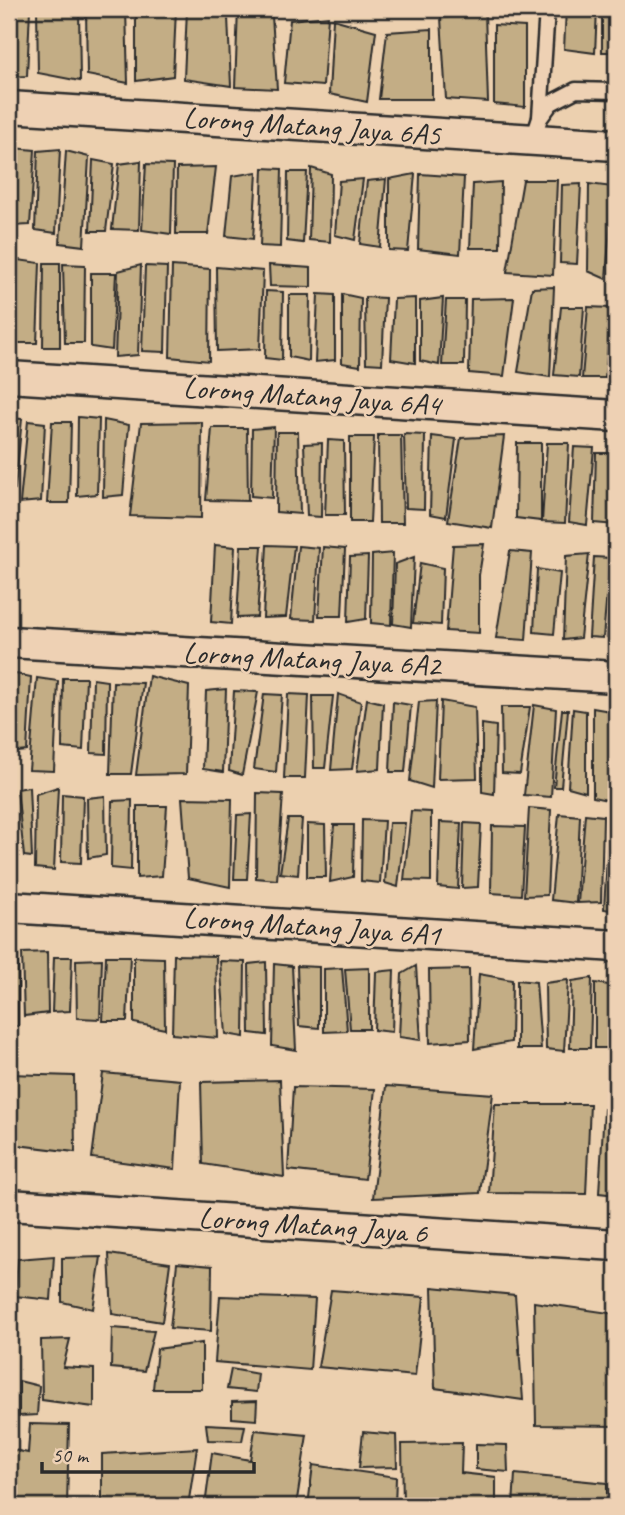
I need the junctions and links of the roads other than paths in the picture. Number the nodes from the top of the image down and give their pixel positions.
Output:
1 (547, 9) edge
2 (616, 91) edge
3 (9, 107) edge
4 (536, 129) junction
5 (616, 145) edge
6 (9, 377) edge
7 (616, 416) edge
8 (9, 642) edge
9 (616, 677) edge
10 (9, 907) edge
11 (616, 946) edge
12 (9, 1205) edge
13 (616, 1245) edge

1 - 4 lane
2 - 4 lane
3 - 4 street, Lorong Matang Jaya 6A5
4 - 5 street, Lorong Matang Jaya 6A5
6 - 7 street, Lorong Matang Jaya 6A4
8 - 9 street, Lorong Matang Jaya 6A2
10 - 11 street, Lorong Matang Jaya 6A1
12 - 13 street, Lorong Matang Jaya 6

